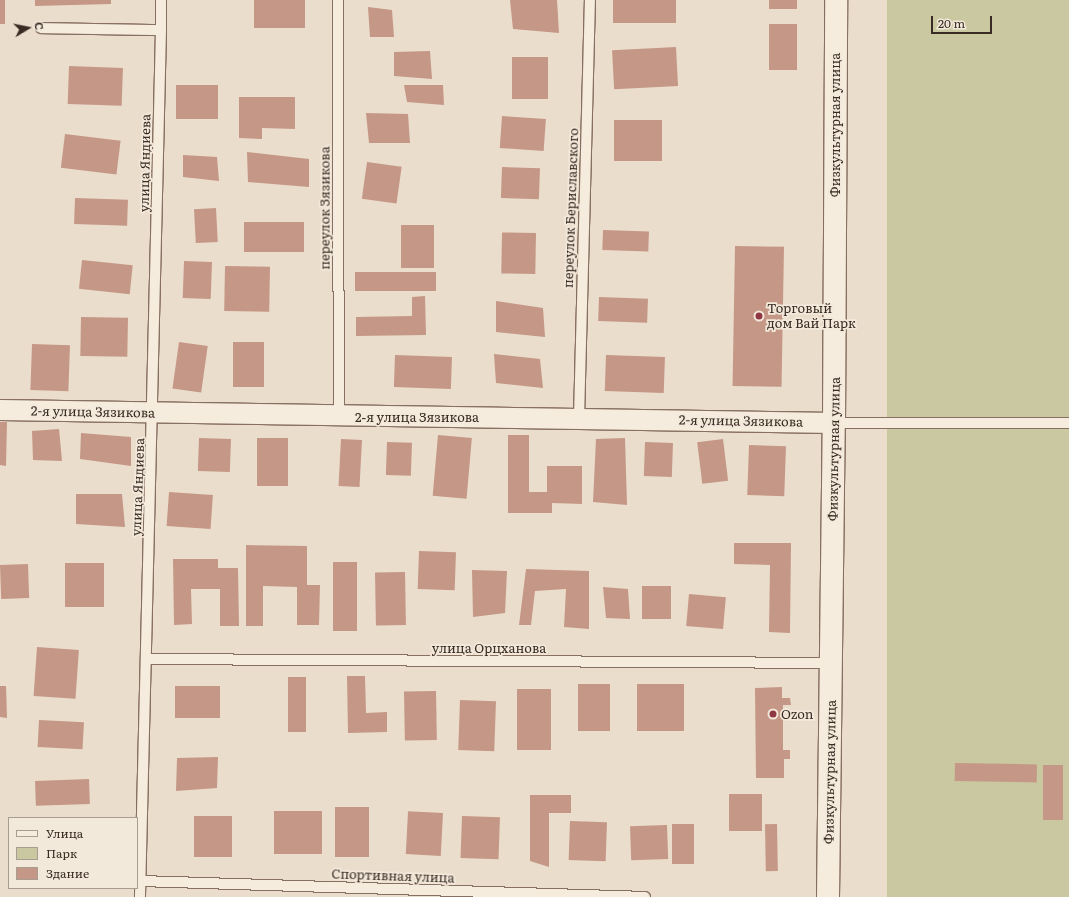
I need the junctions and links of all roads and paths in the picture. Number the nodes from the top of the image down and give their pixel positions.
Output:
1 (161, 0) edge
2 (338, 0) edge
3 (590, 0) edge
4 (836, 0) edge
5 (41, 28) dead end
6 (160, 30) junction
7 (0, 410) edge
8 (153, 413) junction
9 (339, 416) junction
10 (579, 418) junction
11 (834, 423) junction
12 (1069, 423) edge
13 (146, 659) junction
14 (831, 663) junction
15 (140, 881) junction
16 (140, 897) edge
17 (645, 897) edge
18 (828, 897) edge

1 - 6 lane, улица Яндиева
2 - 9 lane, переулок Зязикова
3 - 10 lane, переулок Бериславского
4 - 11 main road, Физкультурная улица
5 - 6 lane
6 - 8 lane, улица Яндиева
7 - 8 street, 2-я улица Зязикова
8 - 9 street, 2-я улица Зязикова
8 - 13 lane, улица Яндиева
9 - 10 street, 2-я улица Зязикова
10 - 11 street, 2-я улица Зязикова
11 - 12 lane
11 - 14 main road, Физкультурная улица
13 - 14 lane, улица Орцханова
13 - 15 lane, улица Яндиева
14 - 18 main road, Физкультурная улица
15 - 16 lane, улица Яндиева
15 - 17 lane, Спортивная улица

